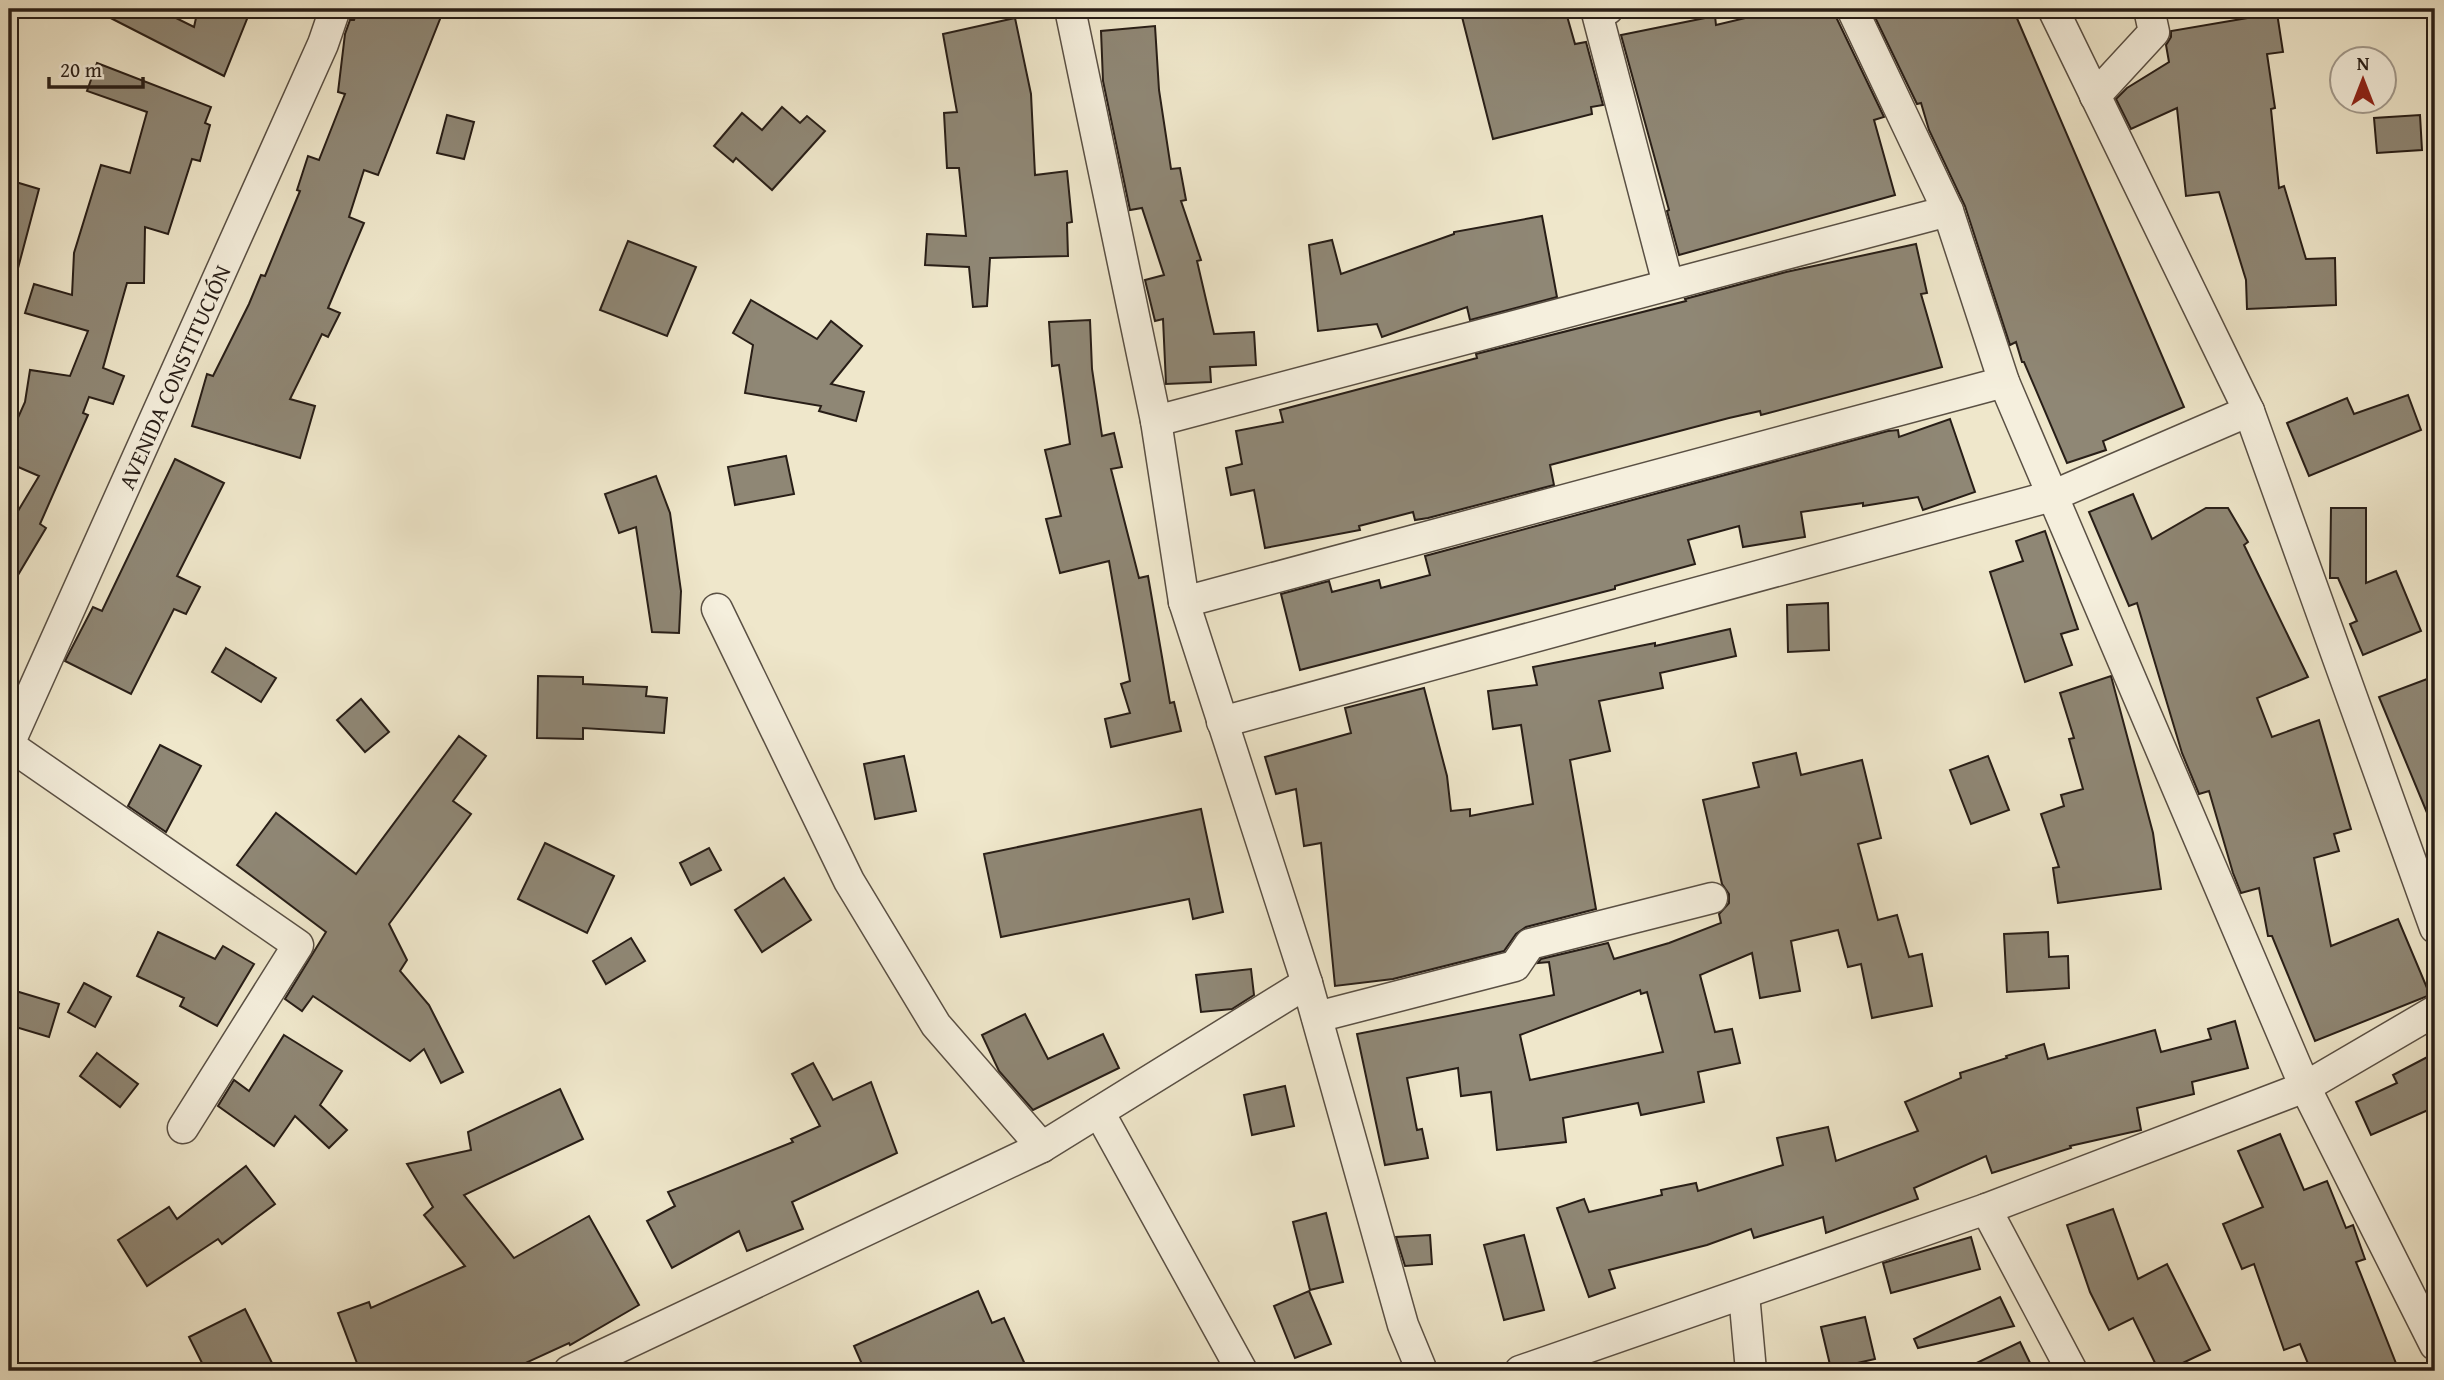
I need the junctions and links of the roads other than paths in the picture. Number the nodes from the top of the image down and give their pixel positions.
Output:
1 (335, 9) edge
2 (1070, 9) edge
3 (1608, 9) edge
4 (1852, 9) edge
5 (2053, 9) edge
6 (2149, 9) edge
7 (2095, 96) junction
8 (1948, 211) junction
9 (1668, 284) junction
10 (2004, 382) junction
11 (2249, 411) junction
12 (1156, 421) junction
13 (2052, 496) junction
14 (1184, 602) junction
15 (717, 609) dead end
16 (1222, 722) junction
17 (9, 745) edge
18 (1712, 898) dead end
19 (2435, 928) edge
20 (1307, 983) junction
21 (2435, 1011) edge
22 (1317, 1017) junction
23 (2305, 1087) junction
24 (1099, 1112) junction
25 (183, 1128) dead end
26 (1042, 1147) junction
27 (1986, 1209) junction
28 (1744, 1294) junction
29 (2435, 1345) edge
30 (569, 1371) edge
31 (1242, 1371) edge
32 (1422, 1371) edge
33 (1520, 1371) edge
34 (1751, 1371) edge
35 (2072, 1371) edge

1 - 17 street, AVENIDA CONSTITUCIÓN
2 - 12 street
3 - 9 street
4 - 8 street
5 - 7 street
6 - 7 street
7 - 11 street
8 - 9 street
8 - 10 street
9 - 12 street
10 - 13 street
10 - 14 street
11 - 13 street
11 - 19 street
12 - 14 street
13 - 16 street
13 - 23 street
14 - 16 street
15 - 26 street
16 - 20 street
17 - 25 street
18 - 22 street
20 - 22 street
20 - 24 street
21 - 23 street
22 - 32 street
23 - 27 street
23 - 29 street
24 - 26 street
24 - 31 street
26 - 30 street
27 - 28 street
27 - 35 street
28 - 33 street
28 - 34 street

